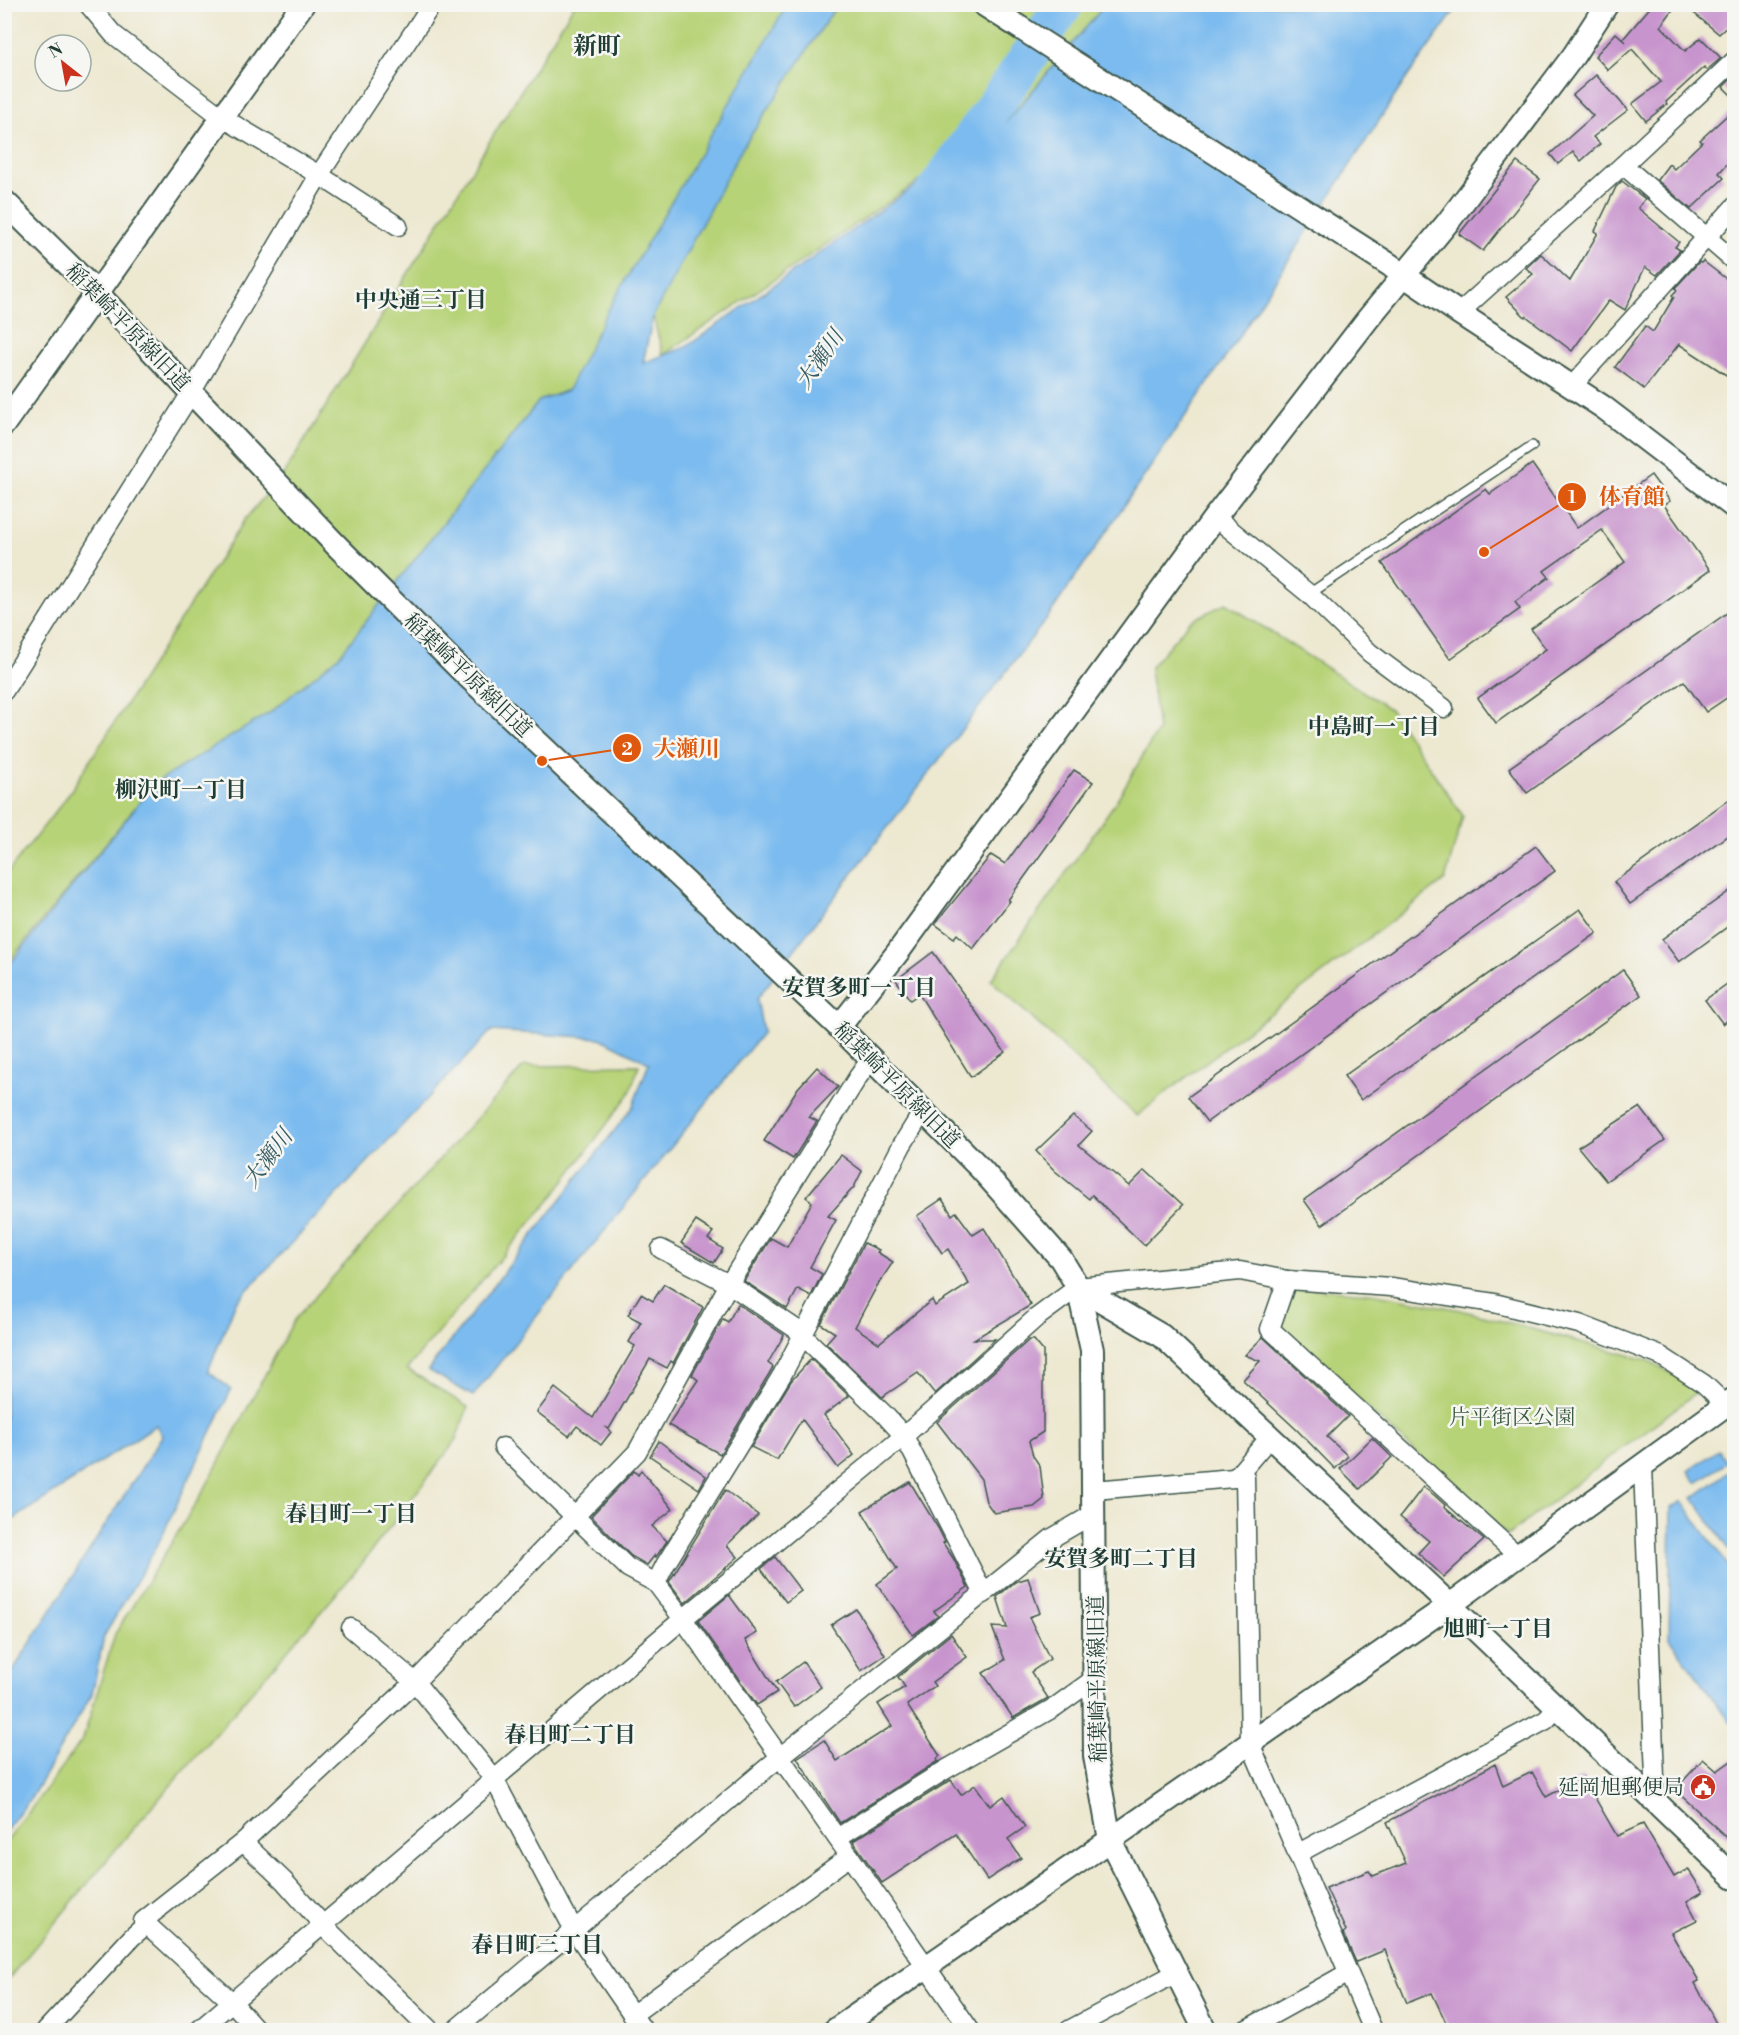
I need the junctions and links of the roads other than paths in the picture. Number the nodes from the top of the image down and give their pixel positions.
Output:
1 (88, 4) edge
2 (303, 4) edge
3 (432, 4) edge
4 (983, 4) edge
5 (1607, 4) edge
6 (1734, 61) edge
7 (223, 118) junction
8 (1623, 165) junction
9 (319, 175) junction
10 (4, 201) edge
11 (1734, 207) edge
12 (398, 226) dead end
13 (1706, 237) junction
14 (1734, 261) edge
15 (1396, 270) junction
16 (98, 294) junction
17 (1459, 313) junction
18 (1572, 387) junction
19 (191, 393) junction
20 (4, 424) edge
21 (1532, 446) dead end
22 (1734, 507) edge
23 (1215, 517) junction
24 (1309, 594) junction
25 (4, 691) edge
26 (1444, 708) dead end
27 (839, 1027) junction
28 (872, 1059) junction
29 (923, 1111) junction
30 (661, 1249) dead end
31 (1287, 1280) junction
32 (729, 1284) junction
33 (1078, 1287) junction
34 (803, 1335) junction
35 (1730, 1402) edge
36 (904, 1436) junction
37 (1270, 1437) junction
38 (503, 1447) dead end
39 (1643, 1466) junction
40 (1236, 1477) junction
41 (1094, 1490) junction
42 (1095, 1513) junction
43 (575, 1517) junction
44 (1518, 1556) junction
45 (656, 1583) junction
46 (984, 1594) junction
47 (1450, 1605) junction
48 (683, 1619) junction
49 (351, 1628) dead end
50 (1094, 1679) junction
51 (415, 1682) junction
52 (1557, 1708) junction
53 (1251, 1743) junction
54 (780, 1757) junction
55 (494, 1779) junction
56 (1656, 1803) junction
57 (837, 1838) junction
58 (1110, 1840) junction
59 (243, 1842) junction
60 (1297, 1854) junction
61 (849, 1856) junction
62 (1734, 1877) edge
63 (147, 1924) junction
64 (323, 1925) junction
65 (574, 1930) junction
66 (928, 1968) junction
67 (1176, 1973) junction
68 (1348, 1973) junction
69 (233, 2004) junction
70 (632, 2015) junction
71 (46, 2031) edge
72 (199, 2031) edge
73 (257, 2031) edge
74 (430, 2031) edge
75 (455, 2031) edge
76 (643, 2031) edge
77 (835, 2031) edge
78 (970, 2031) edge
79 (1069, 2031) edge
80 (1205, 2031) edge
81 (1245, 2031) edge
82 (1373, 2031) edge

1 - 7 street
2 - 7 street
3 - 9 street
4 - 15 street
5 - 15 street
6 - 8 street
7 - 9 street
7 - 16 street
8 - 13 street
8 - 17 street
9 - 12 street
9 - 19 street
10 - 16 street, 稲葉崎平原線旧道
11 - 13 street
13 - 14 street
13 - 18 street
15 - 17 street
15 - 23 street
16 - 19 street, 稲葉崎平原線旧道
16 - 20 street
17 - 18 street
18 - 22 street
19 - 25 street
19 - 27 street, 稲葉崎平原線旧道
21 - 24 lane
23 - 24 street
23 - 27 street
24 - 26 street
27 - 28 street, 稲葉崎平原線旧道
28 - 29 street, 稲葉崎平原線旧道
28 - 32 street
29 - 33 street, 稲葉崎平原線旧道
29 - 34 street
30 - 32 street
31 - 33 street
31 - 35 street
31 - 44 street
32 - 34 street
32 - 43 street
33 - 36 street
33 - 37 street
33 - 41 street, 稲葉崎平原線旧道
34 - 36 street
34 - 45 street
35 - 39 street
36 - 46 street
36 - 48 street
37 - 40 street
37 - 47 street
38 - 43 street
39 - 44 street
39 - 56 street
40 - 41 street
40 - 53 street
41 - 42 street, 稲葉崎平原線旧道
42 - 46 street
42 - 50 street, 稲葉崎平原線旧道
43 - 45 street
43 - 51 street
44 - 47 street
45 - 48 street
46 - 54 street
47 - 52 street
47 - 53 street
48 - 54 street
48 - 55 street
49 - 51 street
50 - 57 street
50 - 58 street, 稲葉崎平原線旧道
51 - 55 street
51 - 59 street
52 - 56 street
52 - 60 street
53 - 58 street
53 - 60 street
54 - 57 street
54 - 65 street
55 - 64 street
55 - 65 street
56 - 62 street
57 - 61 street
58 - 66 street
58 - 67 street, 稲葉崎平原線旧道
59 - 63 street
59 - 64 street
60 - 68 street
61 - 66 street
61 - 70 street
63 - 69 street
63 - 71 street
64 - 69 street
64 - 74 street
65 - 70 street
65 - 75 street
66 - 77 street
66 - 78 street
67 - 79 street
67 - 80 street, 稲葉崎平原線旧道
68 - 81 street
68 - 82 street
69 - 72 street
69 - 73 street
70 - 76 street

